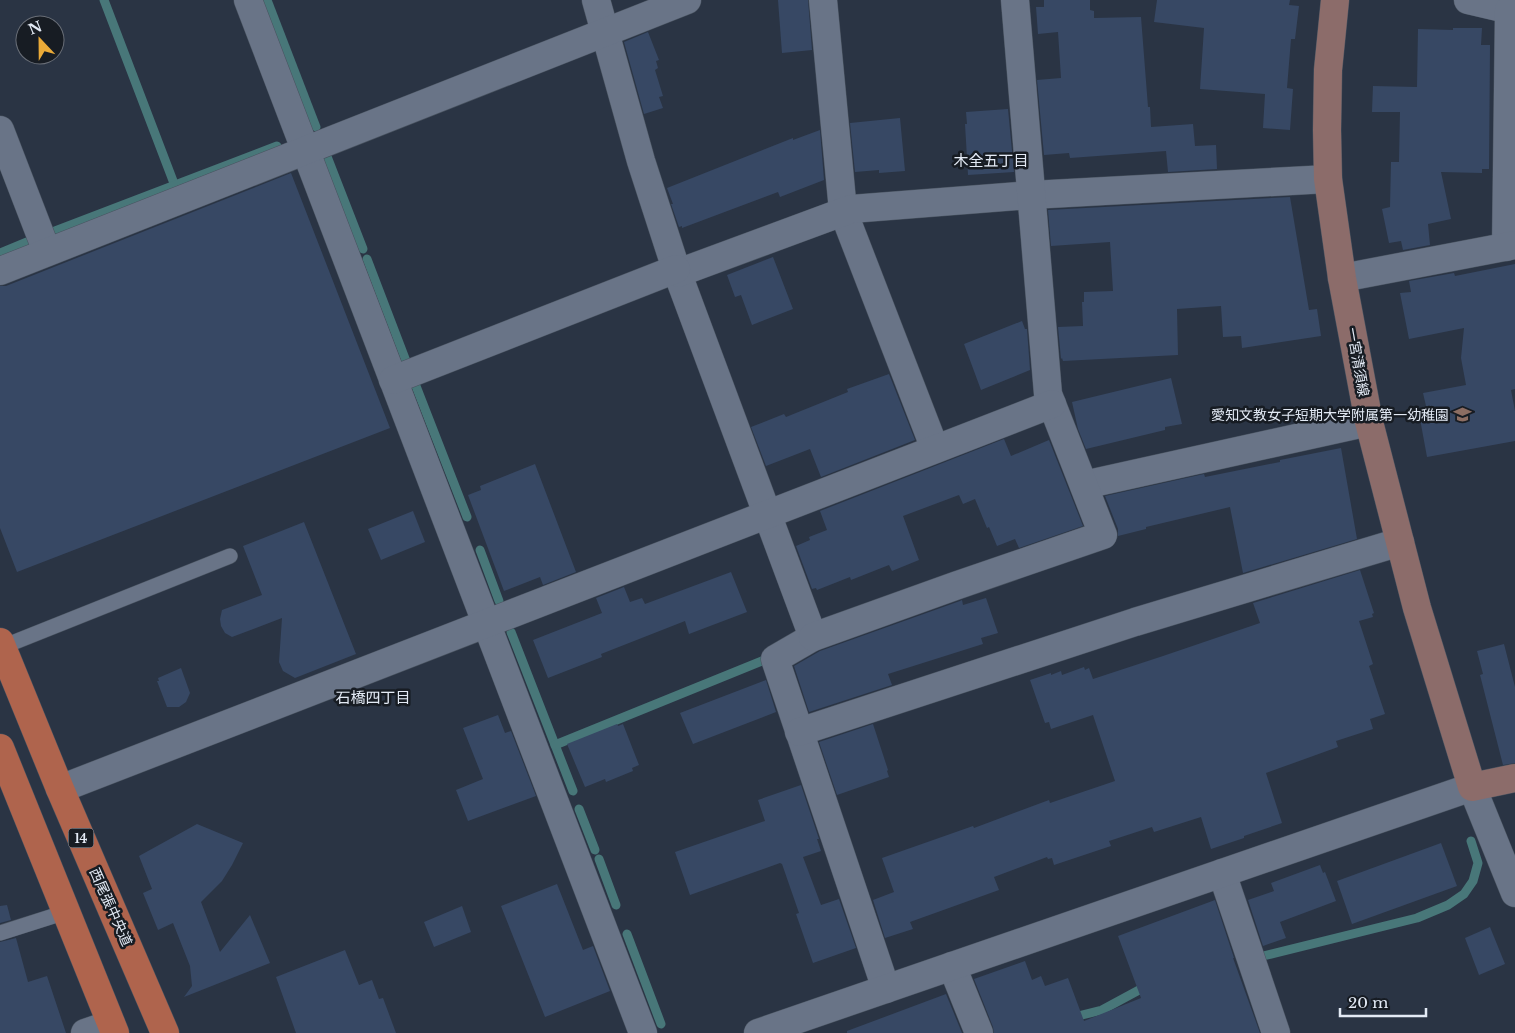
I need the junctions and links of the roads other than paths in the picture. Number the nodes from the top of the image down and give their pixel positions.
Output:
1 (248, 0) edge
2 (596, 0) edge
3 (687, 0) edge
4 (823, 0) edge
5 (1015, 0) edge
6 (1335, 0) edge
7 (1468, 0) edge
8 (1512, 11) edge
9 (605, 32) junction
10 (0, 130) edge
11 (305, 150) junction
12 (1328, 179) junction
13 (1031, 195) junction
14 (843, 211) junction
15 (1510, 246) edge
16 (47, 252) junction
17 (0, 271) edge
18 (677, 271) junction
19 (1342, 278) junction
20 (393, 380) junction
21 (1052, 404) junction
22 (1369, 422) junction
23 (935, 449) junction
24 (1084, 485) junction
25 (768, 514) junction
26 (1400, 542) junction
27 (230, 556) dead end
28 (486, 624) junction
29 (813, 637) junction
30 (1, 644) edge
31 (799, 732) junction
32 (0, 748) edge
33 (1515, 778) edge
34 (7, 786) edge
35 (1472, 787) junction
36 (60, 788) junction
37 (1222, 873) junction
38 (1515, 893) edge
39 (66, 912) junction
40 (0, 932) edge
41 (952, 966) junction
42 (886, 989) junction
43 (113, 1028) edge
44 (85, 1033) edge
45 (165, 1033) edge
46 (643, 1033) edge
47 (758, 1033) edge
48 (979, 1033) edge
49 (1276, 1033) edge

1 - 11 street
2 - 9 street
3 - 9 street
4 - 14 street
5 - 13 street
6 - 12 main road, 一宮清須線
7 - 8 street
8 - 15 street
9 - 11 street
9 - 18 street
10 - 16 street
11 - 16 street
11 - 20 street
12 - 13 street
12 - 19 main road, 一宮清須線
13 - 14 street
13 - 21 street
14 - 18 street
14 - 23 street
15 - 19 street
16 - 17 street
18 - 20 street
18 - 25 street
19 - 22 main road, 一宮清須線
20 - 28 street
21 - 23 street
21 - 24 street
22 - 24 street
22 - 26 main road, 一宮清須線
23 - 25 street
24 - 29 street
25 - 28 street
25 - 29 street
26 - 31 street
26 - 35 main road, 一宮清須線
27 - 30 lane
28 - 36 street
28 - 46 street
29 - 31 street
30 - 36 main road, 西尾張中央道 / 14
31 - 42 street
32 - 34 main road
33 - 35 main road
34 - 39 main road
35 - 37 street
35 - 38 street
36 - 45 main road, 西尾張中央道 / 14
37 - 41 street
37 - 49 street
39 - 40 lane
39 - 43 main road
41 - 42 street
41 - 48 street
42 - 47 street
43 - 44 street

